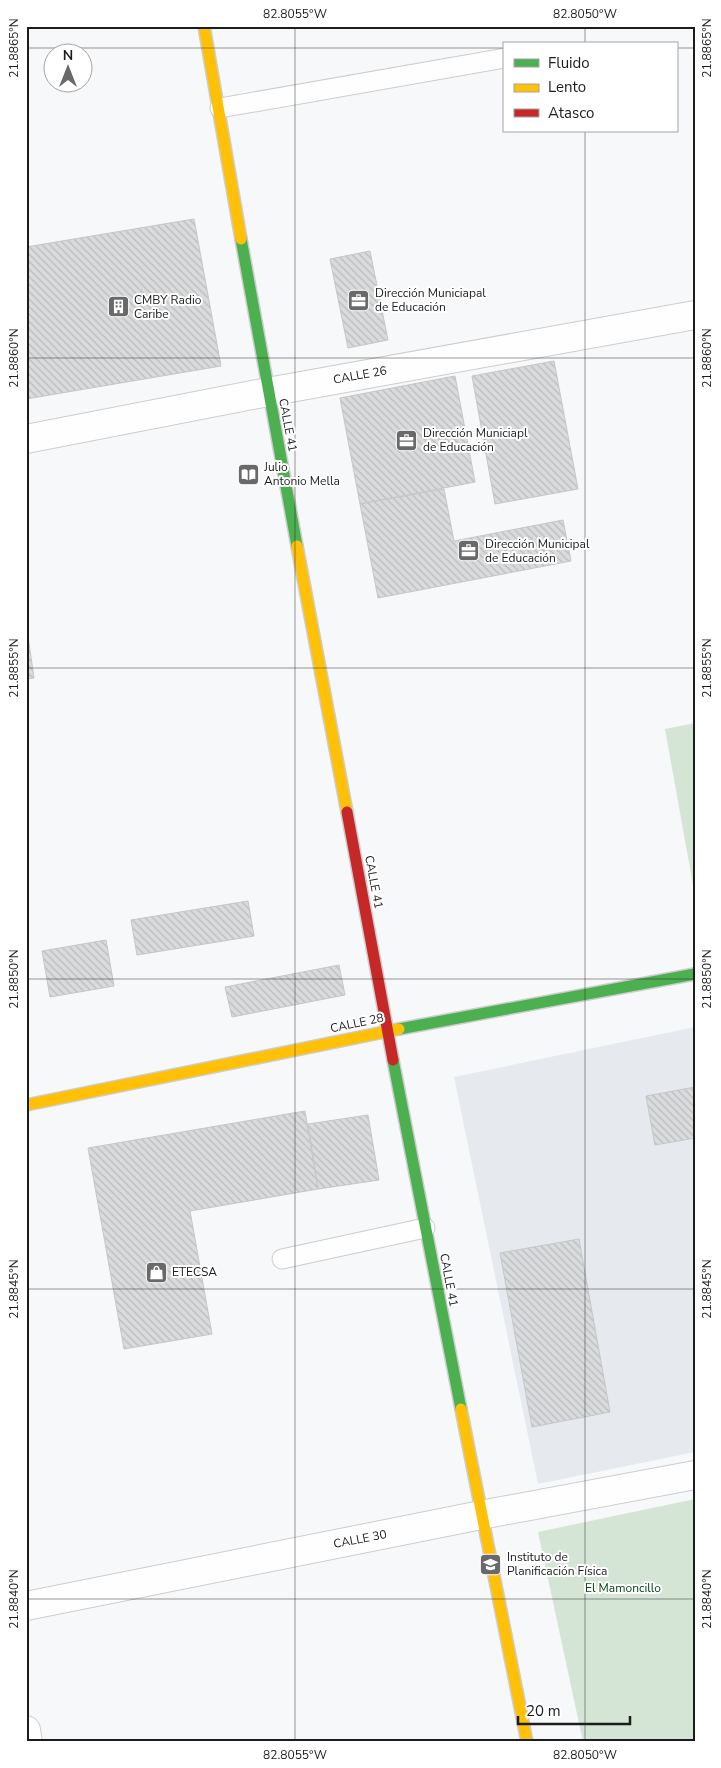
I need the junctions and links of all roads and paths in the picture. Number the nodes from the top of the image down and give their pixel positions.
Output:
1 (204, 26) edge
2 (503, 58) edge
3 (220, 108) junction
4 (695, 315) edge
5 (268, 392) junction
6 (26, 439) edge
7 (695, 974) edge
8 (388, 1031) junction
9 (26, 1105) edge
10 (425, 1228) junction
11 (282, 1259) dead end
12 (695, 1475) edge
13 (481, 1515) junction
14 (26, 1606) edge
15 (26, 1730) edge
16 (28, 1742) edge
17 (527, 1742) edge

1 - 3 main road, CALLE 41
2 - 3 lane
3 - 5 main road, CALLE 41
4 - 5 street, CALLE 26
5 - 6 street, CALLE 26
5 - 8 main road, CALLE 41
7 - 8 main road, CALLE 28
8 - 9 main road, CALLE 28
8 - 10 main road, CALLE 41
10 - 11 lane
10 - 13 main road, CALLE 41
12 - 13 street, CALLE 30
13 - 14 street, CALLE 30
13 - 17 main road, CALLE 41
15 - 16 street

